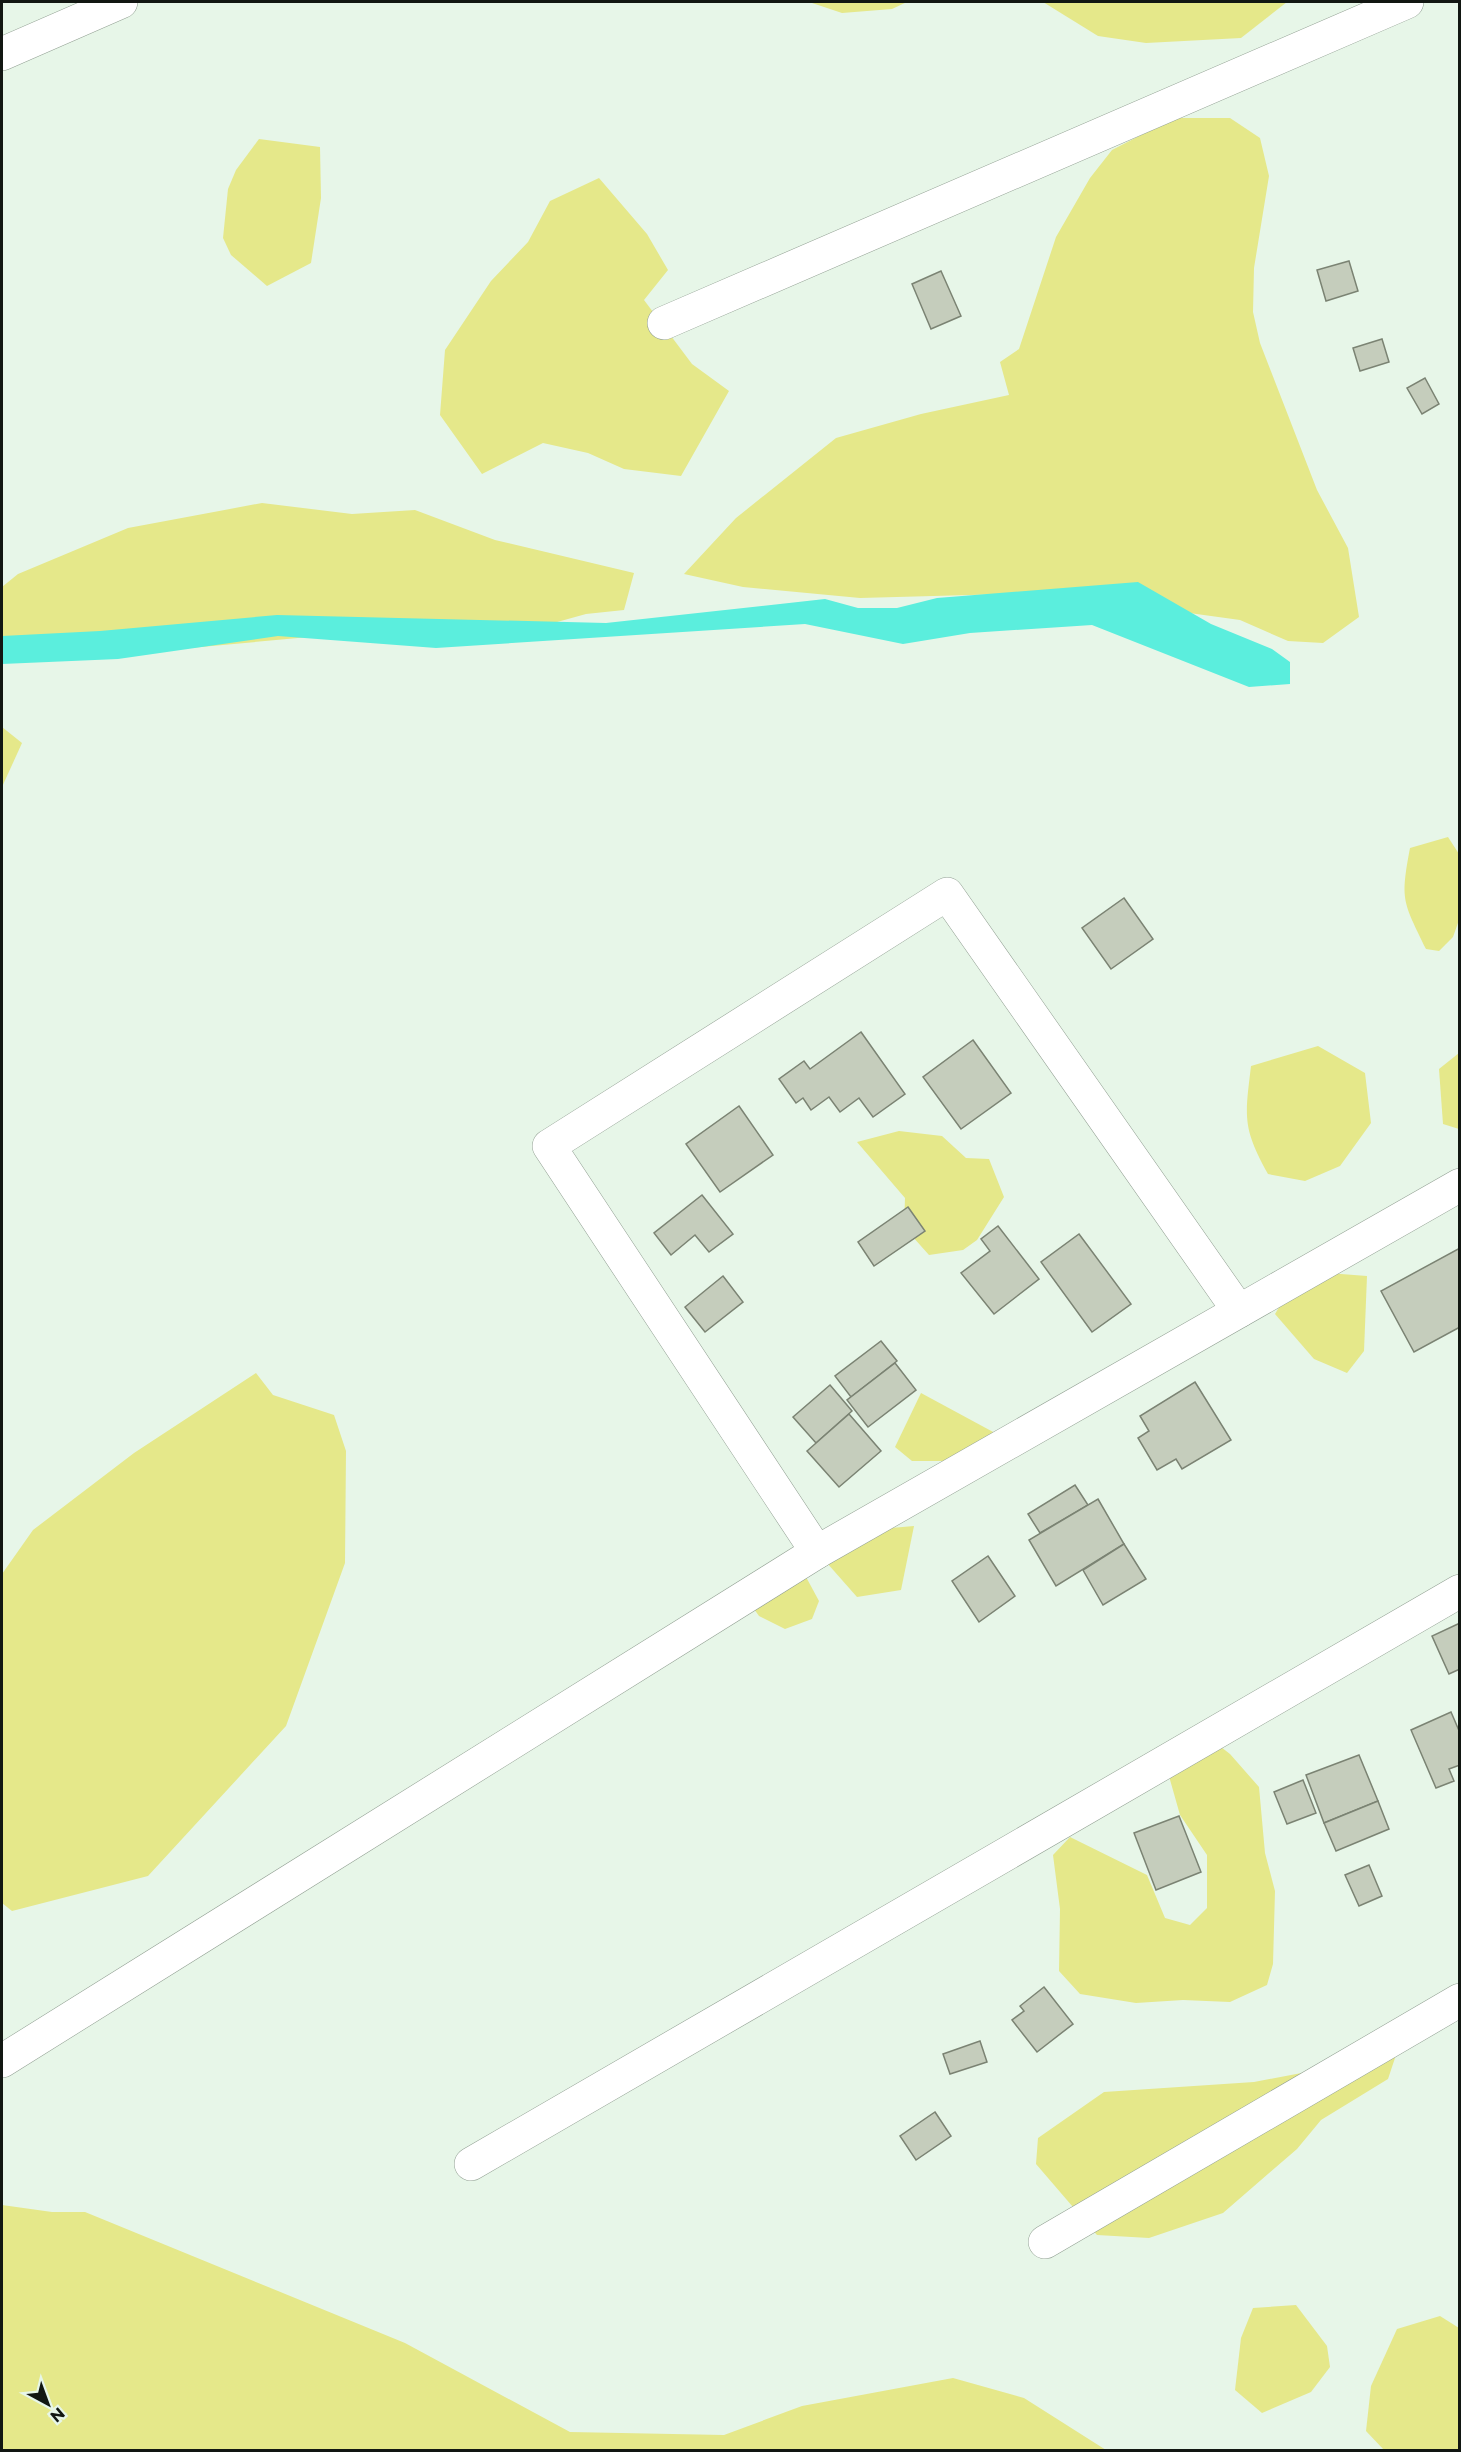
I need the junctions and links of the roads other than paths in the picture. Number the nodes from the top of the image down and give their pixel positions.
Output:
1 (122, 2) edge
2 (1407, 2) edge
3 (2, 54) edge
4 (664, 323) dead end
5 (1460, 1185) edge
6 (1239, 1311) junction
7 (817, 1552) junction
8 (1460, 1591) edge
9 (1460, 2000) edge
10 (2, 2061) edge
11 (471, 2164) dead end
12 (1045, 2242) dead end

1 - 3 street
2 - 4 street
5 - 6 street
6 - 7 street
6 - 7 street
7 - 10 street
8 - 11 street
9 - 12 street

